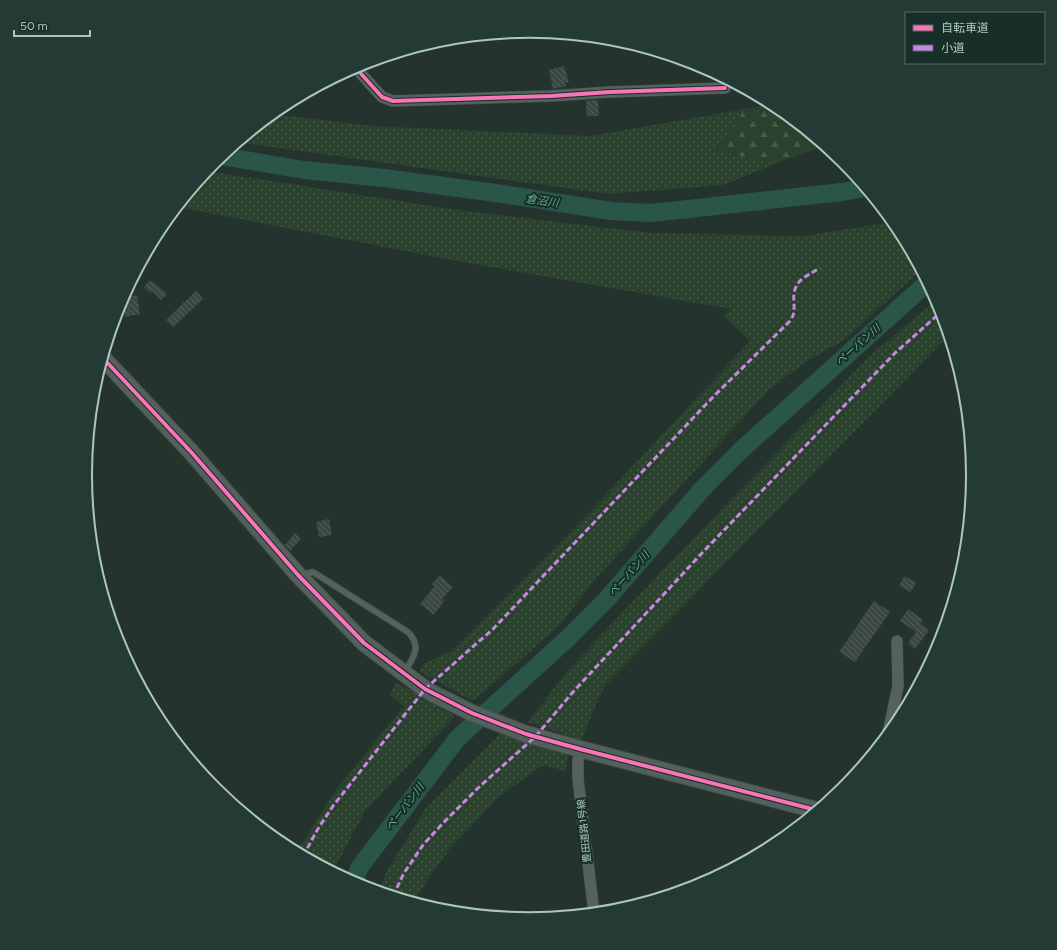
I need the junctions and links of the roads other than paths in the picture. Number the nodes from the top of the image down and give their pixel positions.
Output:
1 (359, 72) edge
2 (725, 88) dead end
3 (106, 362) edge
4 (298, 575) junction
5 (897, 641) dead end
6 (404, 673) junction
7 (891, 720) edge
8 (580, 750) junction
9 (811, 809) edge
10 (593, 907) edge

1 - 2 street
3 - 4 street
4 - 6 street
4 - 6 lane
5 - 7 street
6 - 8 street
8 - 9 street
8 - 10 street, 豊田道路1号線

